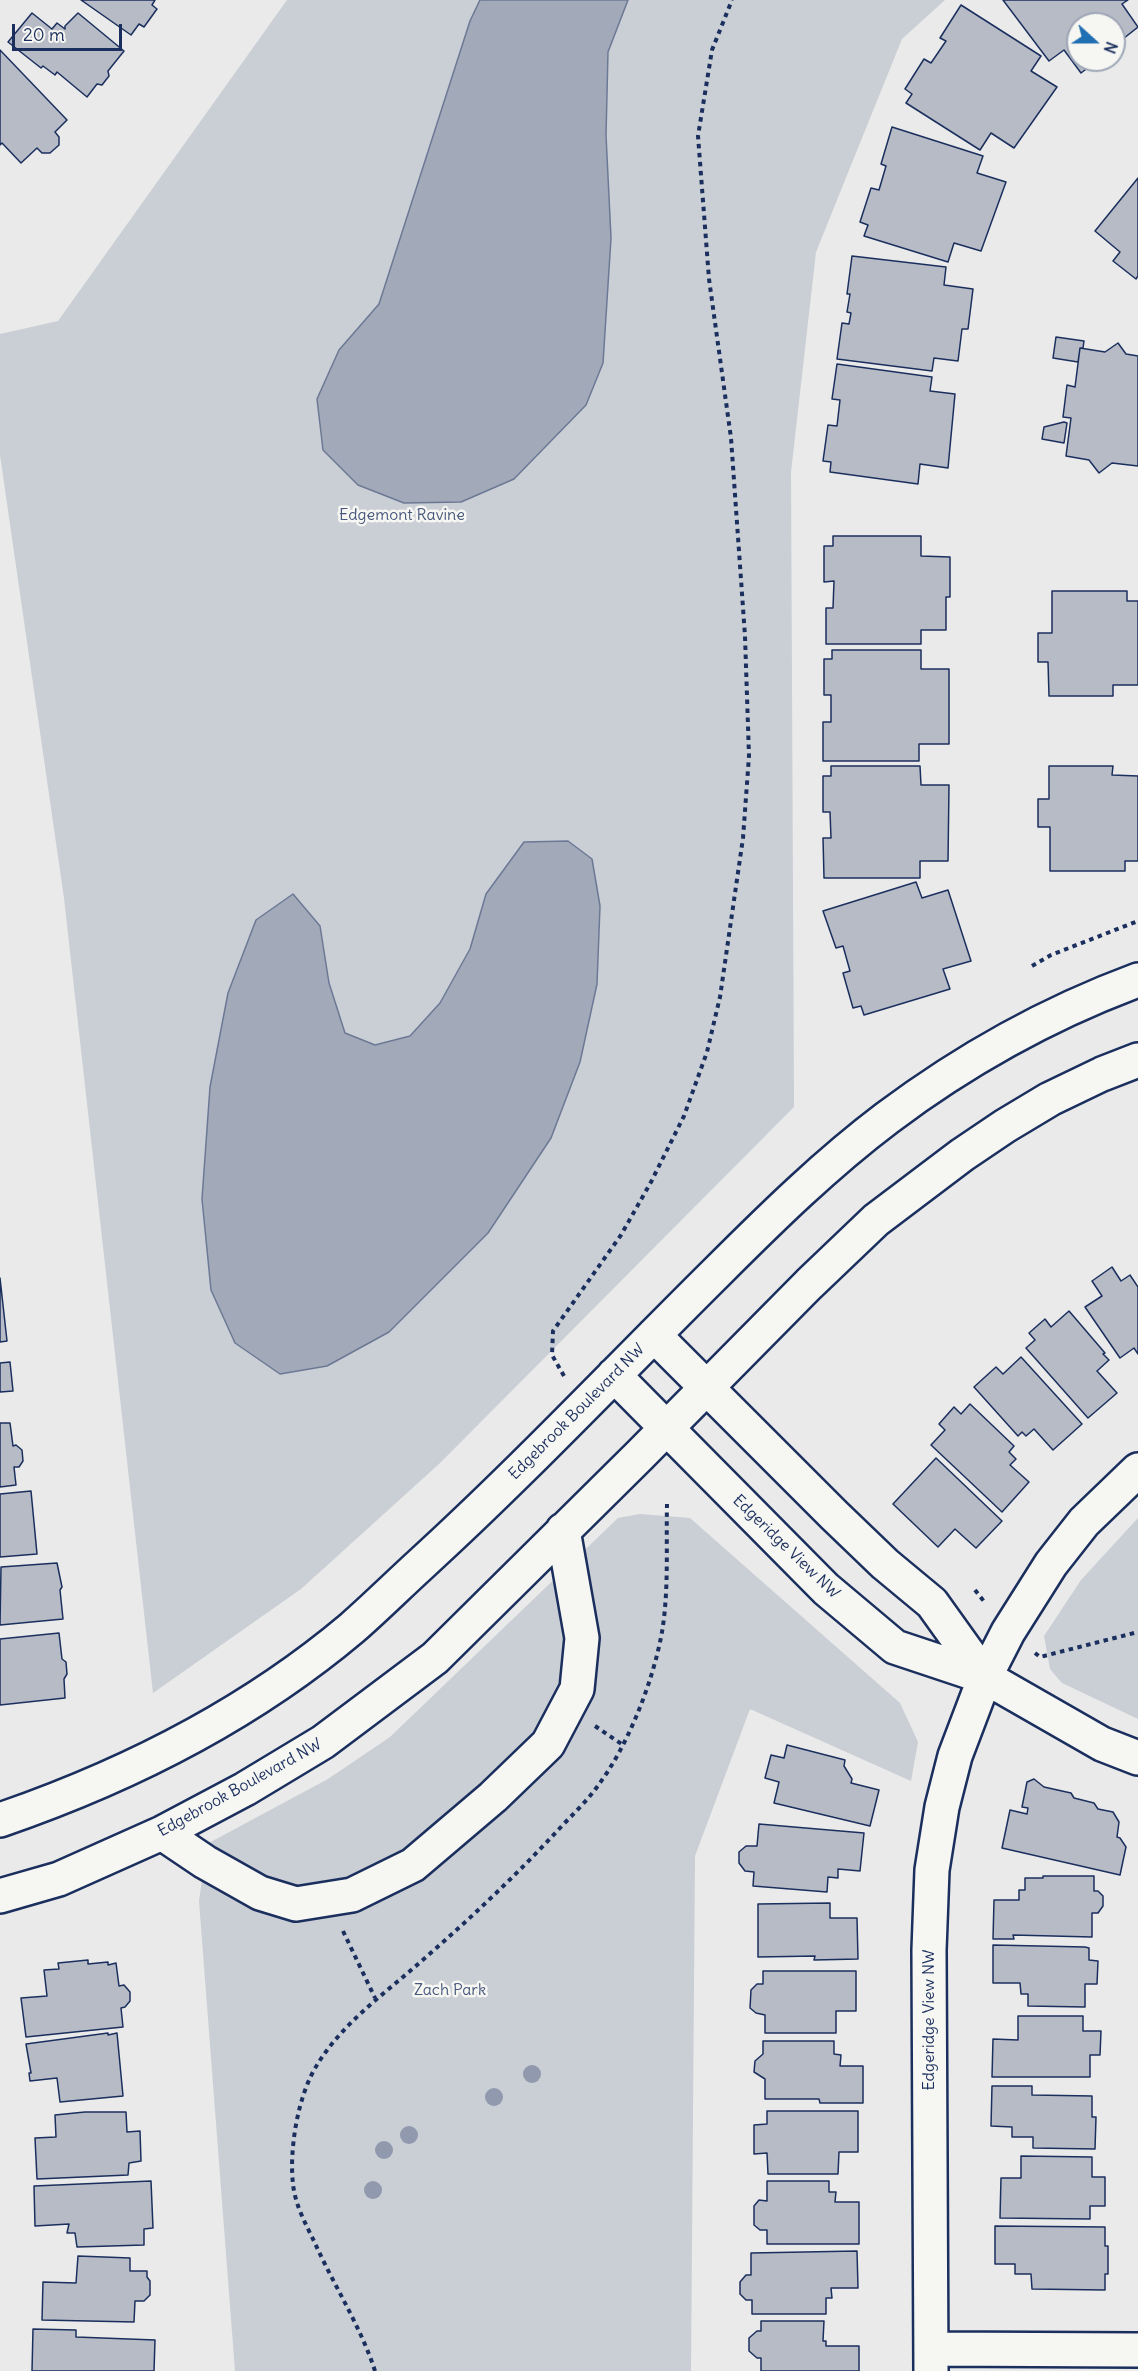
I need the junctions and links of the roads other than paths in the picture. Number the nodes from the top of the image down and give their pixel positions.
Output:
1 (1138, 980) edge
2 (1138, 1060) edge
3 (654, 1335) junction
4 (614, 1375) junction
5 (705, 1387) junction
6 (665, 1428) junction
7 (1138, 1470) edge
8 (564, 1530) junction
9 (985, 1677) junction
10 (1138, 1758) edge
11 (0, 1820) edge
12 (162, 1833) junction
13 (0, 1896) edge
14 (1138, 2350) edge
15 (931, 2360) edge

1 - 3 street, Edgebrook Boulevard NW
2 - 5 street, Edgebrook Boulevard NW
3 - 4 street, Edgebrook Boulevard NW
3 - 5 street
4 - 6 street, Edgeridge View NW
4 - 11 street, Edgebrook Boulevard NW
5 - 6 street, Edgebrook Boulevard NW
5 - 9 street
6 - 8 street, Edgebrook Boulevard NW
6 - 9 street, Edgeridge View NW
7 - 9 street, Edgeridge View NW
8 - 12 street, Edgebrook Boulevard NW
8 - 12 street
9 - 10 street
9 - 15 street, Edgeridge View NW
12 - 13 street, Edgebrook Boulevard NW
14 - 15 street

